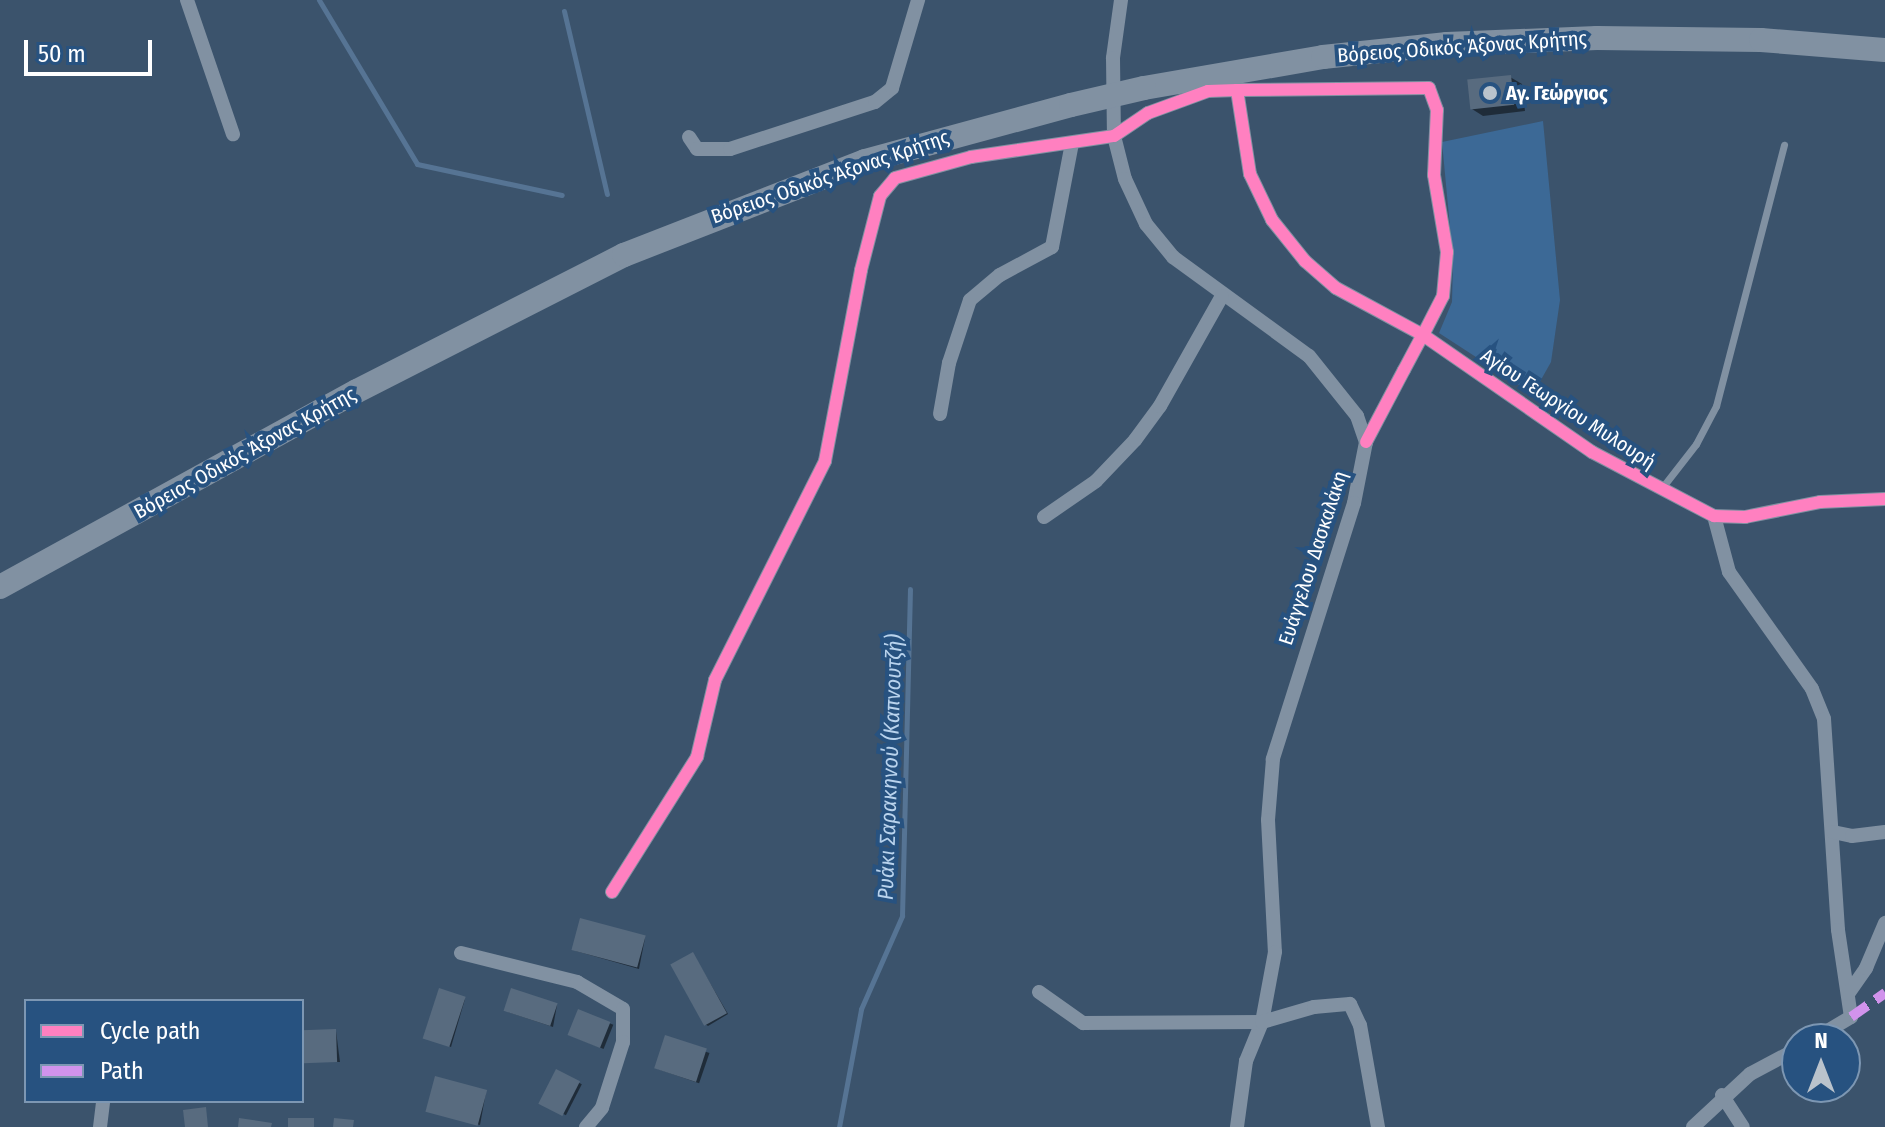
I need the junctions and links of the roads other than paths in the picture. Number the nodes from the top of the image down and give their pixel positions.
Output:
1 (187, 0) edge
2 (918, 0) edge
3 (1121, 0) edge
4 (1885, 50) edge
5 (1237, 90) junction
6 (233, 134) dead end
7 (1114, 136) junction
8 (689, 137) dead end
9 (1072, 143) junction
10 (1784, 145) dead end
11 (1222, 296) junction
12 (1423, 335) junction
13 (940, 414) dead end
14 (1366, 442) junction
15 (1660, 491) junction
16 (1885, 499) edge
17 (1714, 516) junction
18 (1044, 517) dead end
19 (0, 587) edge
20 (1833, 832) junction
21 (1885, 832) edge
22 (612, 892) dead end
23 (1885, 923) edge
24 (461, 953) dead end
25 (1039, 992) dead end
26 (1848, 994) junction
27 (1262, 1022) junction
28 (1841, 1023) edge
29 (1781, 1059) edge
30 (1722, 1095) junction
31 (103, 1103) edge
32 (100, 1127) edge
33 (586, 1127) edge
34 (1237, 1127) edge
35 (1378, 1127) edge
36 (1693, 1127) edge
37 (1743, 1127) edge

1 - 6 street
2 - 8 street
3 - 7 street
4 - 19 highway, Βόρειος Οδικός Άξονας Κρήτης, bridge
5 - 7 street
5 - 12 street, Αγίου Γεωργίου Μυλουρή
5 - 12 street, Ευάγγελου Δασκαλάκη
7 - 9 street
7 - 11 street
9 - 13 street
9 - 22 street
10 - 15 lane
11 - 14 street
11 - 18 street
12 - 14 street, Ευάγγελου Δασκαλάκη
12 - 15 street, Αγίου Γεωργίου Μυλουρή
14 - 27 street, Ευάγγελου Δασκαλάκη
15 - 17 street, Αγίου Γεωργίου Μυλουρή
16 - 17 street, Αγίου Γεωργίου Μυλουρή
17 - 20 street
20 - 21 street
20 - 26 street
23 - 26 street
24 - 33 street
25 - 27 street
26 - 28 street
27 - 34 street, Ευάγγελου Δασκαλάκη
27 - 35 street
29 - 30 street
30 - 36 street
30 - 37 street
31 - 32 street

